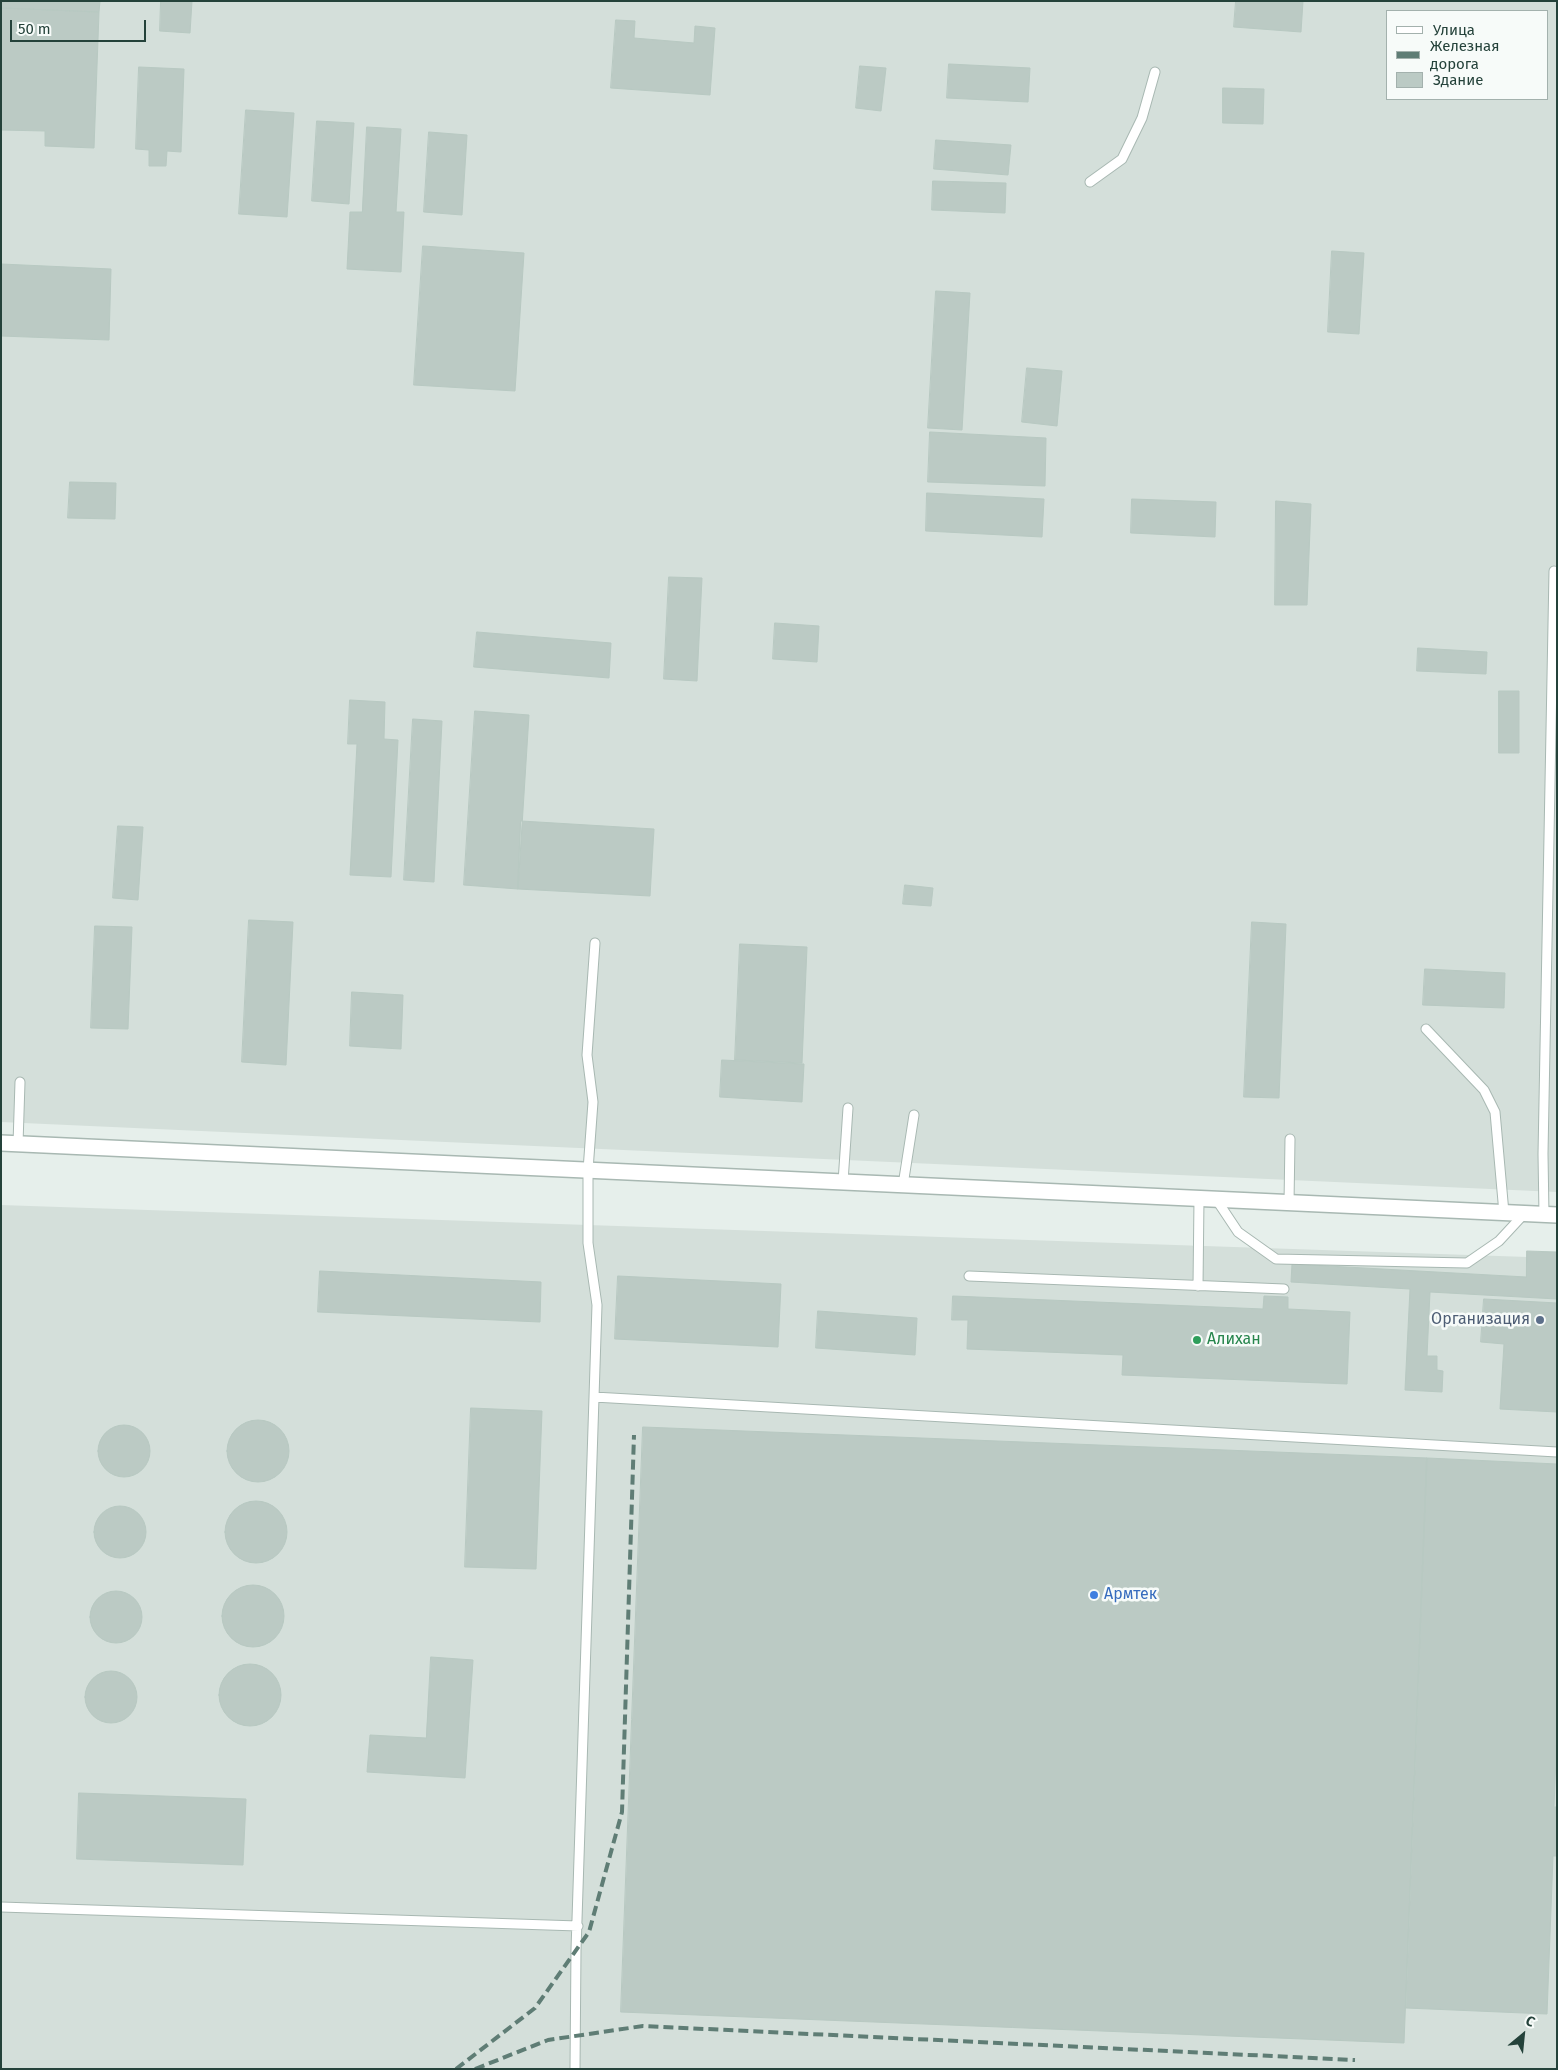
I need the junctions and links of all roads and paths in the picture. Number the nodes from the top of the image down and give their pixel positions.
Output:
1 (1155, 72) dead end
2 (1090, 182) dead end
3 (1554, 571) dead end
4 (595, 943) dead end
5 (1426, 1029) dead end
6 (20, 1082) dead end
7 (848, 1108) dead end
8 (914, 1115) dead end
9 (1290, 1140) dead end
10 (1, 1143) edge
11 (18, 1144) junction
12 (588, 1170) junction
13 (843, 1182) junction
14 (903, 1185) junction
15 (1199, 1199) junction
16 (1216, 1200) junction
17 (1289, 1203) junction
18 (1504, 1213) junction
19 (1524, 1214) junction
20 (1550, 1215) edge
21 (969, 1276) dead end
22 (1198, 1286) junction
23 (1284, 1289) dead end
24 (594, 1397) junction
25 (1557, 1452) edge
26 (1, 1907) edge
27 (578, 1926) junction
28 (575, 2069) edge

1 - 2 lane
3 - 20 lane
4 - 12 lane
5 - 18 lane
6 - 11 lane
7 - 13 lane
8 - 14 lane
9 - 17 lane
10 - 11 street
11 - 12 street
12 - 13 street
12 - 24 lane
13 - 14 street
14 - 15 street
15 - 16 street
15 - 22 lane
16 - 17 street
16 - 19 lane
17 - 18 street
18 - 19 street
19 - 20 street
21 - 22 lane
22 - 23 lane
24 - 25 lane
24 - 27 lane
26 - 27 lane
27 - 28 lane

